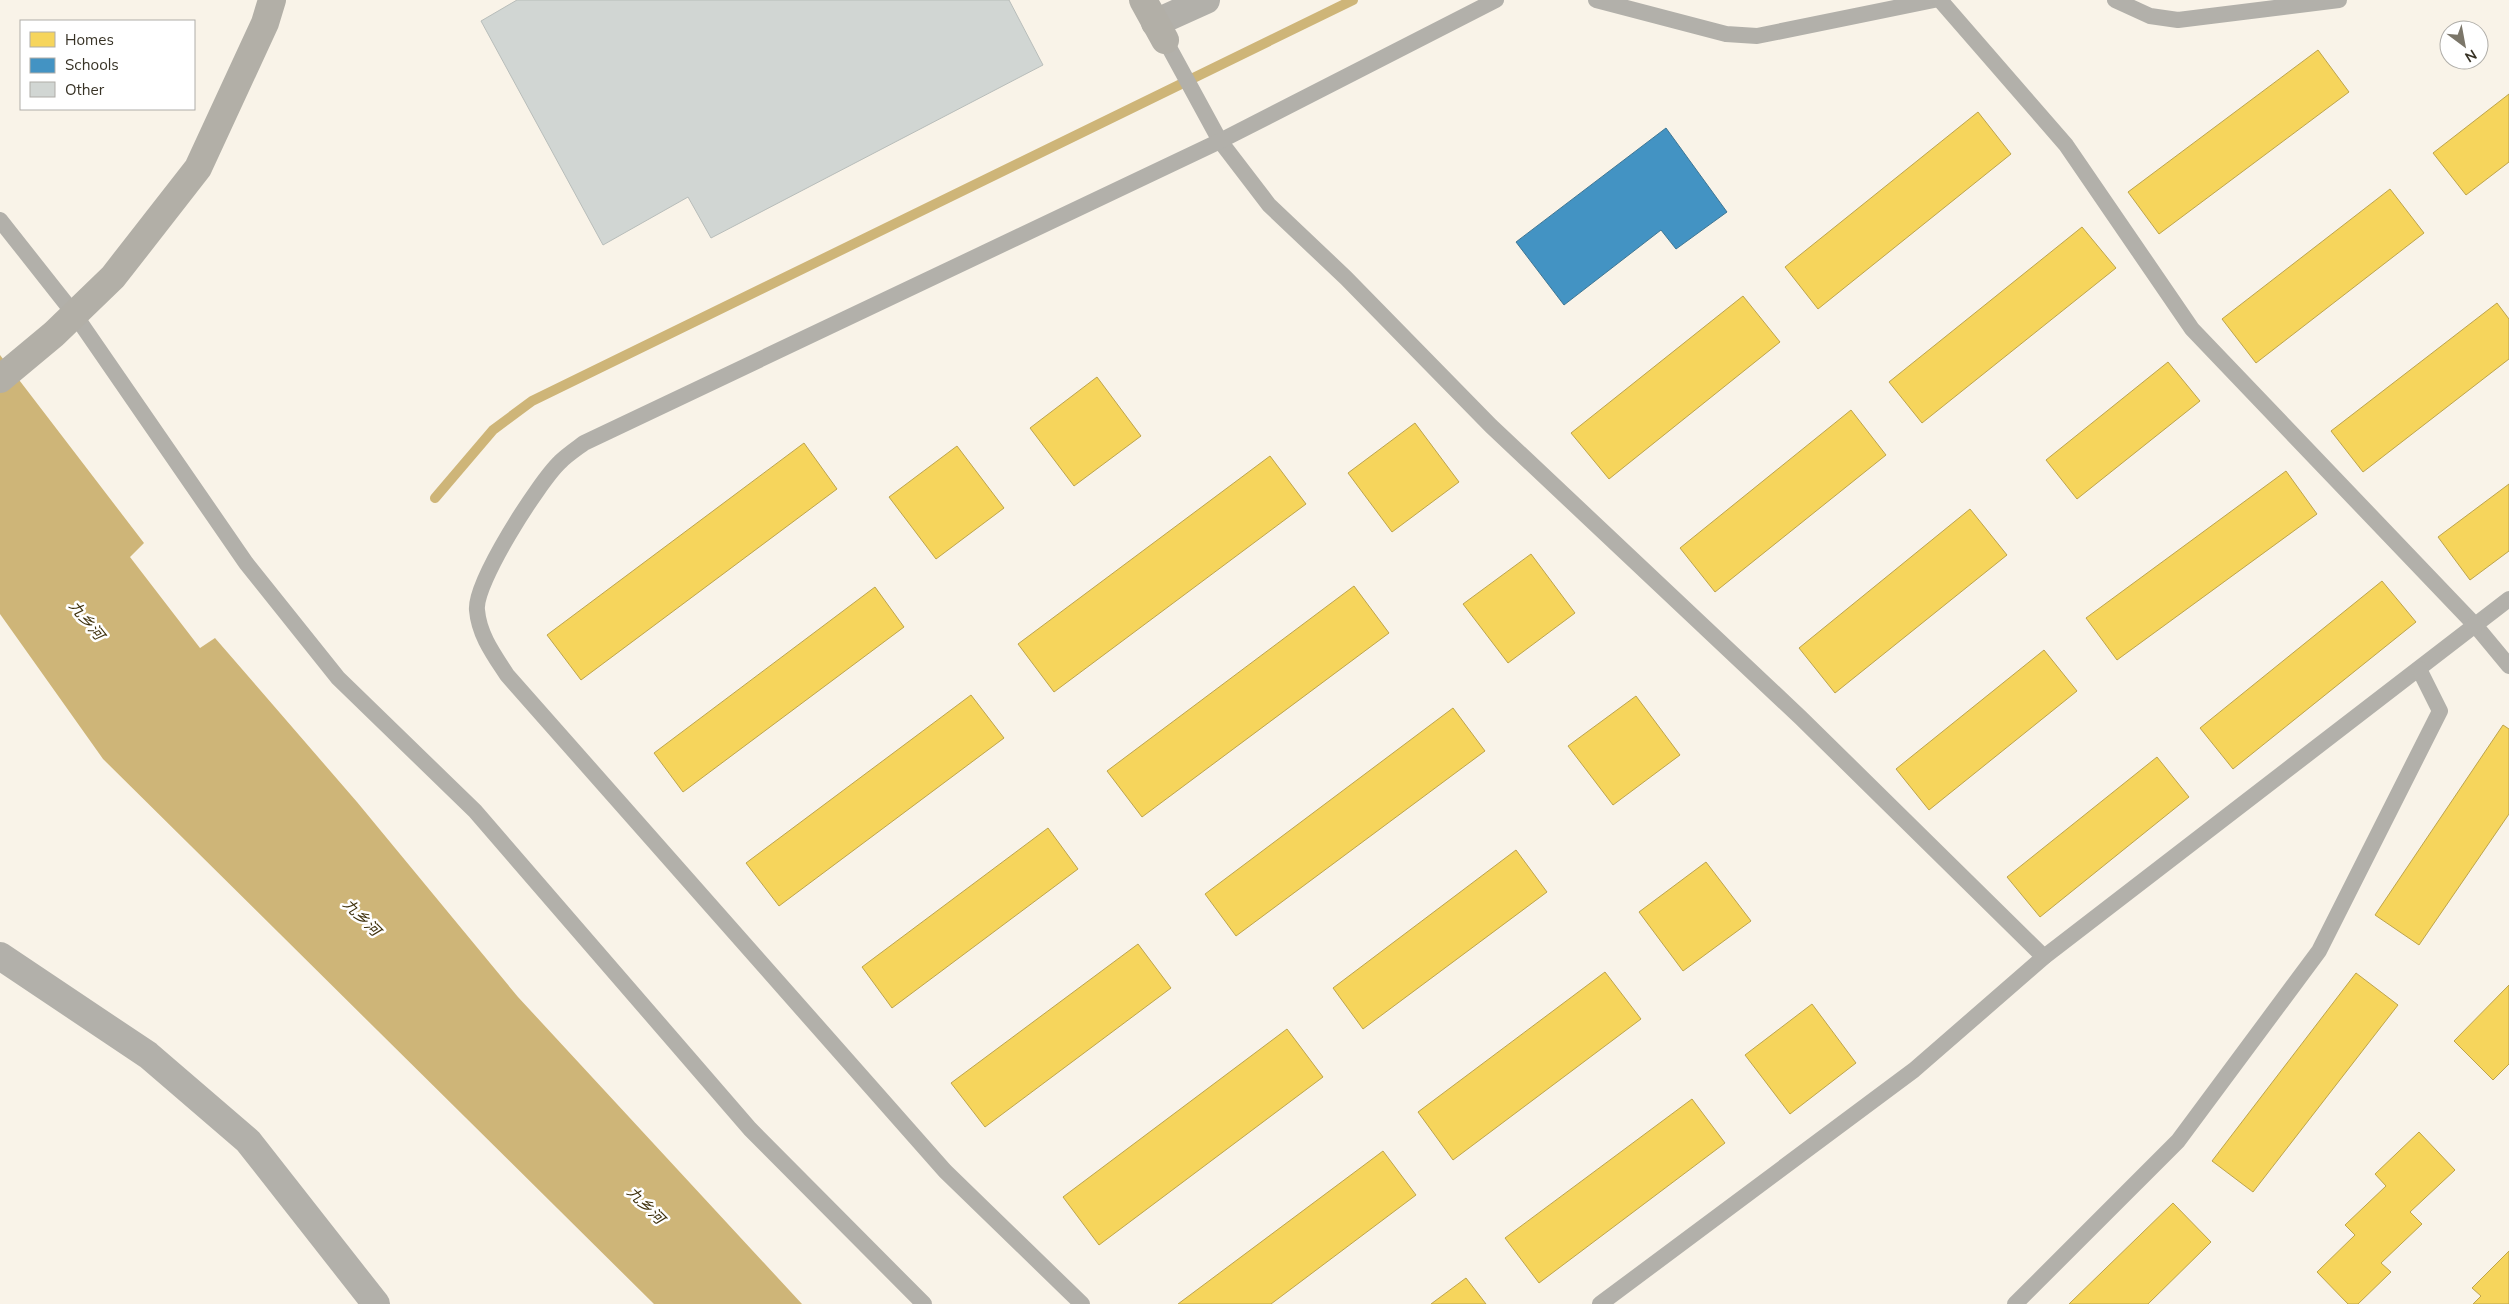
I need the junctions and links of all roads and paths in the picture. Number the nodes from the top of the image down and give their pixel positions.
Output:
1 (272, 0) edge
2 (1143, 0) edge
3 (1206, 0) edge
4 (1496, 0) edge
5 (1596, 0) edge
6 (1934, 0) edge
7 (1940, 0) edge
8 (2115, 0) edge
9 (2339, 0) edge
10 (1160, 32) junction
11 (1220, 141) junction
12 (0, 220) edge
13 (76, 315) junction
14 (0, 379) edge
15 (2509, 599) edge
16 (2475, 625) junction
17 (2509, 666) edge
18 (2419, 669) junction
19 (0, 956) edge
20 (2044, 957) junction
21 (376, 1304) edge
22 (924, 1304) edge
23 (1082, 1304) edge
24 (1600, 1304) edge
25 (2015, 1304) edge

1 - 13 street
2 - 10 street
3 - 10 street
4 - 11 lane
5 - 6 lane
7 - 16 lane
8 - 9 lane
10 - 11 lane
11 - 20 lane
11 - 23 lane
12 - 13 lane
13 - 14 street
13 - 22 lane
15 - 16 lane
16 - 17 lane
16 - 18 lane
18 - 20 lane
18 - 25 lane
19 - 21 street
20 - 24 lane

